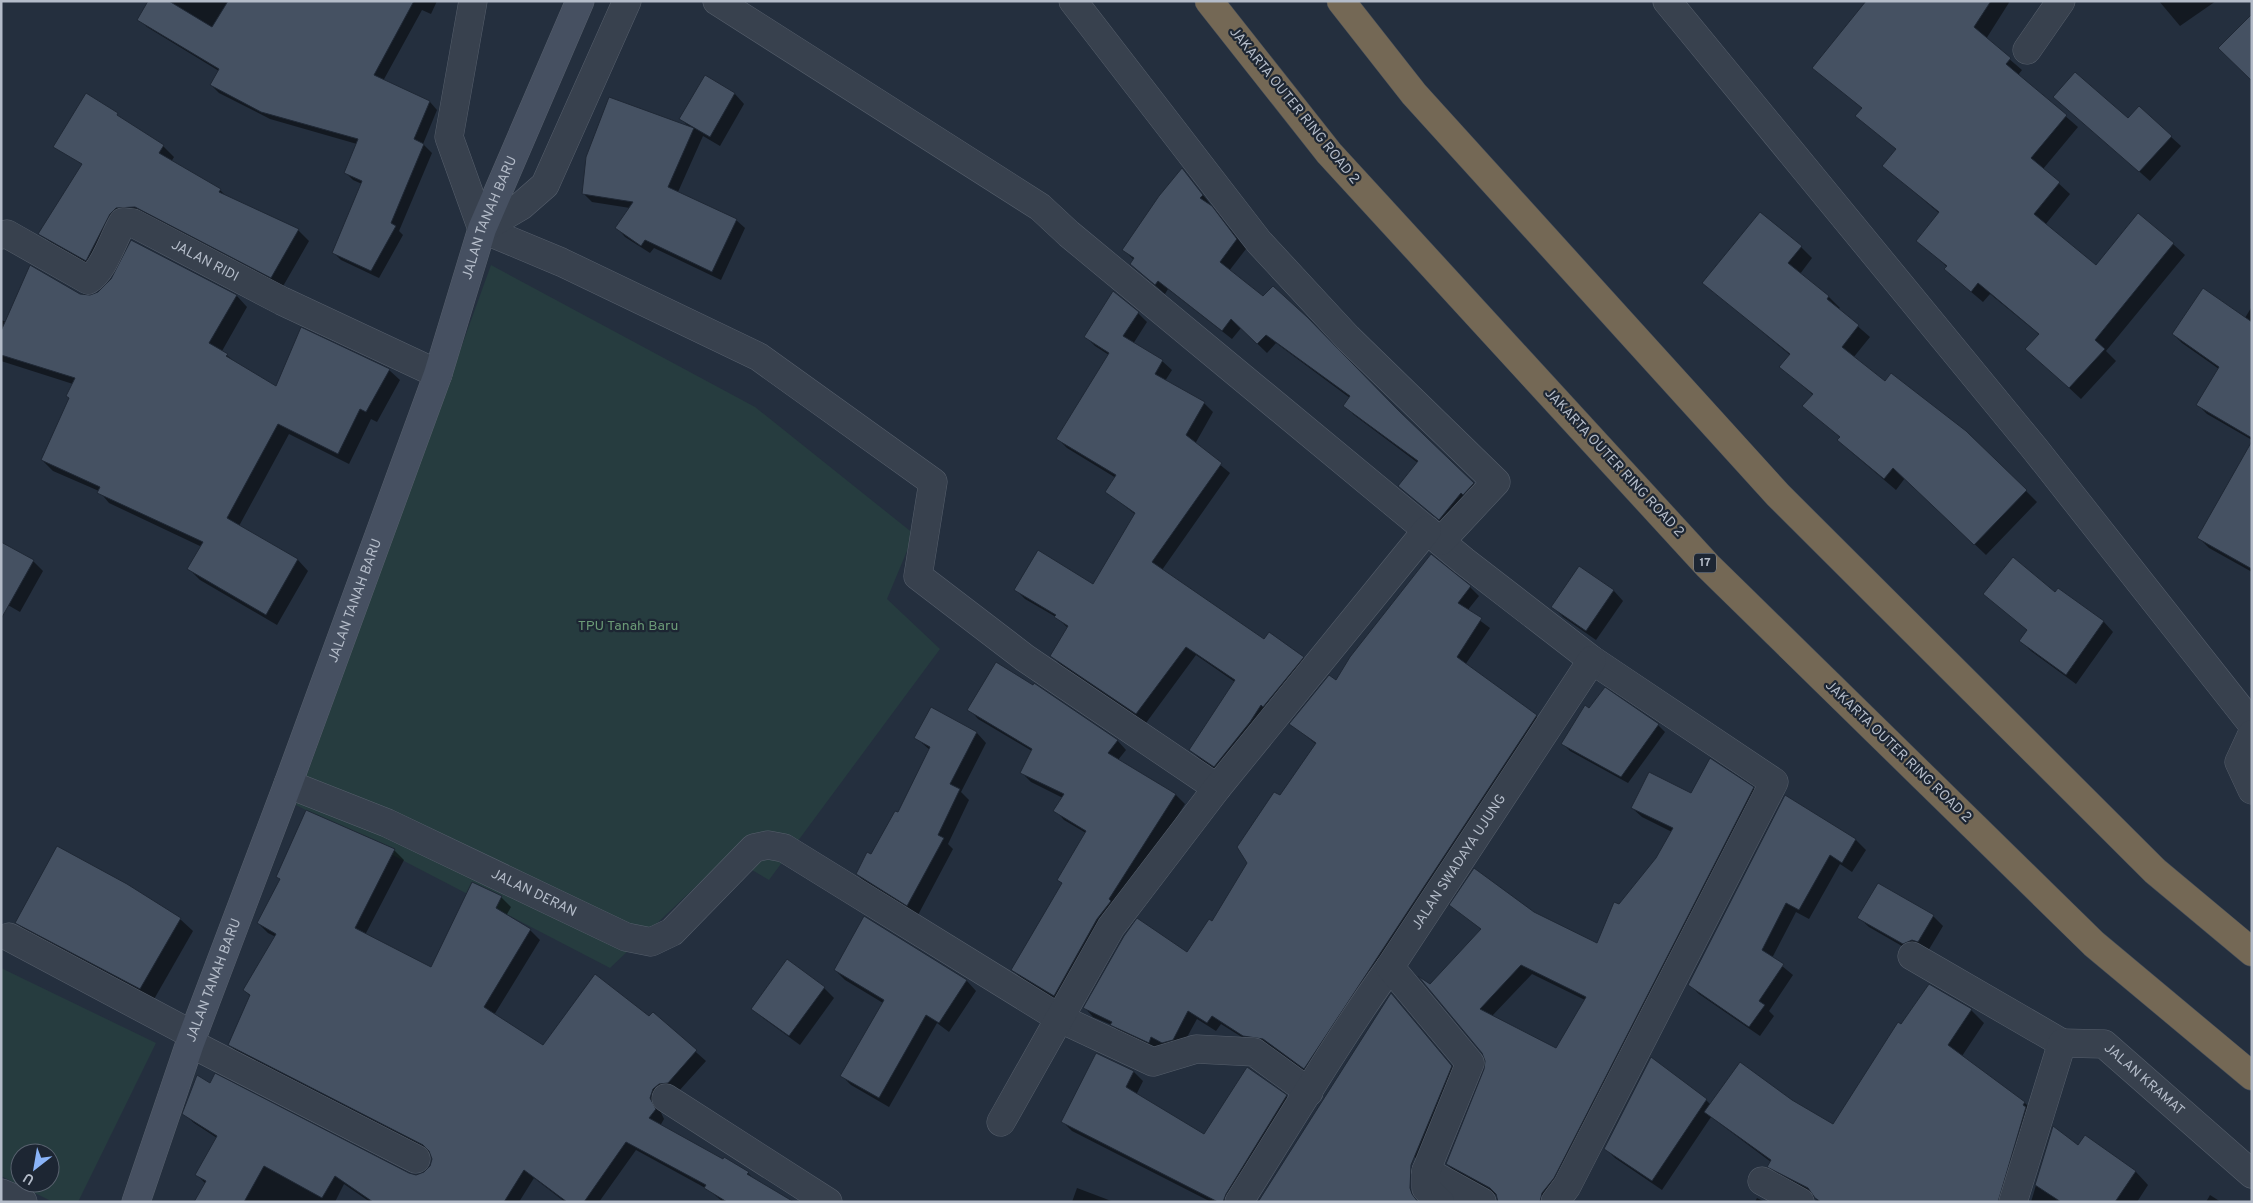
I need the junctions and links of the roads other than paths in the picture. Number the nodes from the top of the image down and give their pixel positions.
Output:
1 (473, 1) edge
2 (580, 1) edge
3 (627, 1) edge
4 (717, 1) edge
5 (1073, 1) edge
6 (1209, 1) edge
7 (1341, 1) edge
8 (1667, 1) edge
9 (2061, 1) edge
10 (2027, 50) dead end
11 (482, 228) junction
12 (1, 235) edge
13 (438, 374) junction
14 (1434, 535) junction
15 (1592, 660) junction
16 (2252, 724) edge
17 (2252, 734) edge
18 (288, 784) junction
19 (1216, 788) junction
20 (2252, 790) edge
21 (9, 937) dead end
22 (2252, 952) edge
23 (1912, 956) dead end
24 (1390, 967) junction
25 (1059, 1018) junction
26 (192, 1039) junction
27 (2062, 1043) junction
28 (2252, 1076) edge
29 (1309, 1092) junction
30 (666, 1098) dead end
31 (1001, 1122) dead end
32 (416, 1159) dead end
33 (1426, 1171) junction
34 (2252, 1174) edge
35 (1762, 1181) dead end
36 (1, 1193) edge
37 (23, 1202) edge
38 (136, 1202) edge
39 (828, 1202) edge
40 (1239, 1202) edge
41 (1440, 1202) edge
42 (1482, 1202) edge
43 (1555, 1202) edge
44 (1800, 1202) edge
45 (2013, 1202) edge

1 - 11 street
2 - 11 main road, JALAN TANAH BARU
3 - 11 street
4 - 14 street
5 - 14 street
6 - 28 highway, JAKARTA OUTER RING ROAD 2 / 17
7 - 22 highway
8 - 16 street
9 - 10 street
11 - 13 main road, JALAN TANAH BARU
11 - 19 street
12 - 13 street, JALAN RIDI
13 - 18 main road, JALAN TANAH BARU
14 - 15 street
14 - 19 street
15 - 24 street, JALAN SWADAYA UJUNG
15 - 43 street
17 - 20 street
18 - 25 street, JALAN DERAN
18 - 26 main road, JALAN TANAH BARU
19 - 25 street
21 - 26 street
23 - 27 street
24 - 29 street, JALAN SWADAYA UJUNG
24 - 33 street
25 - 29 street
25 - 31 street
26 - 32 street
26 - 38 main road, JALAN TANAH BARU
27 - 34 street, JALAN KRAMAT
27 - 45 street
29 - 40 street, JALAN SWADAYA UJUNG
30 - 39 street
33 - 41 street
33 - 42 street
35 - 44 street
36 - 37 street

